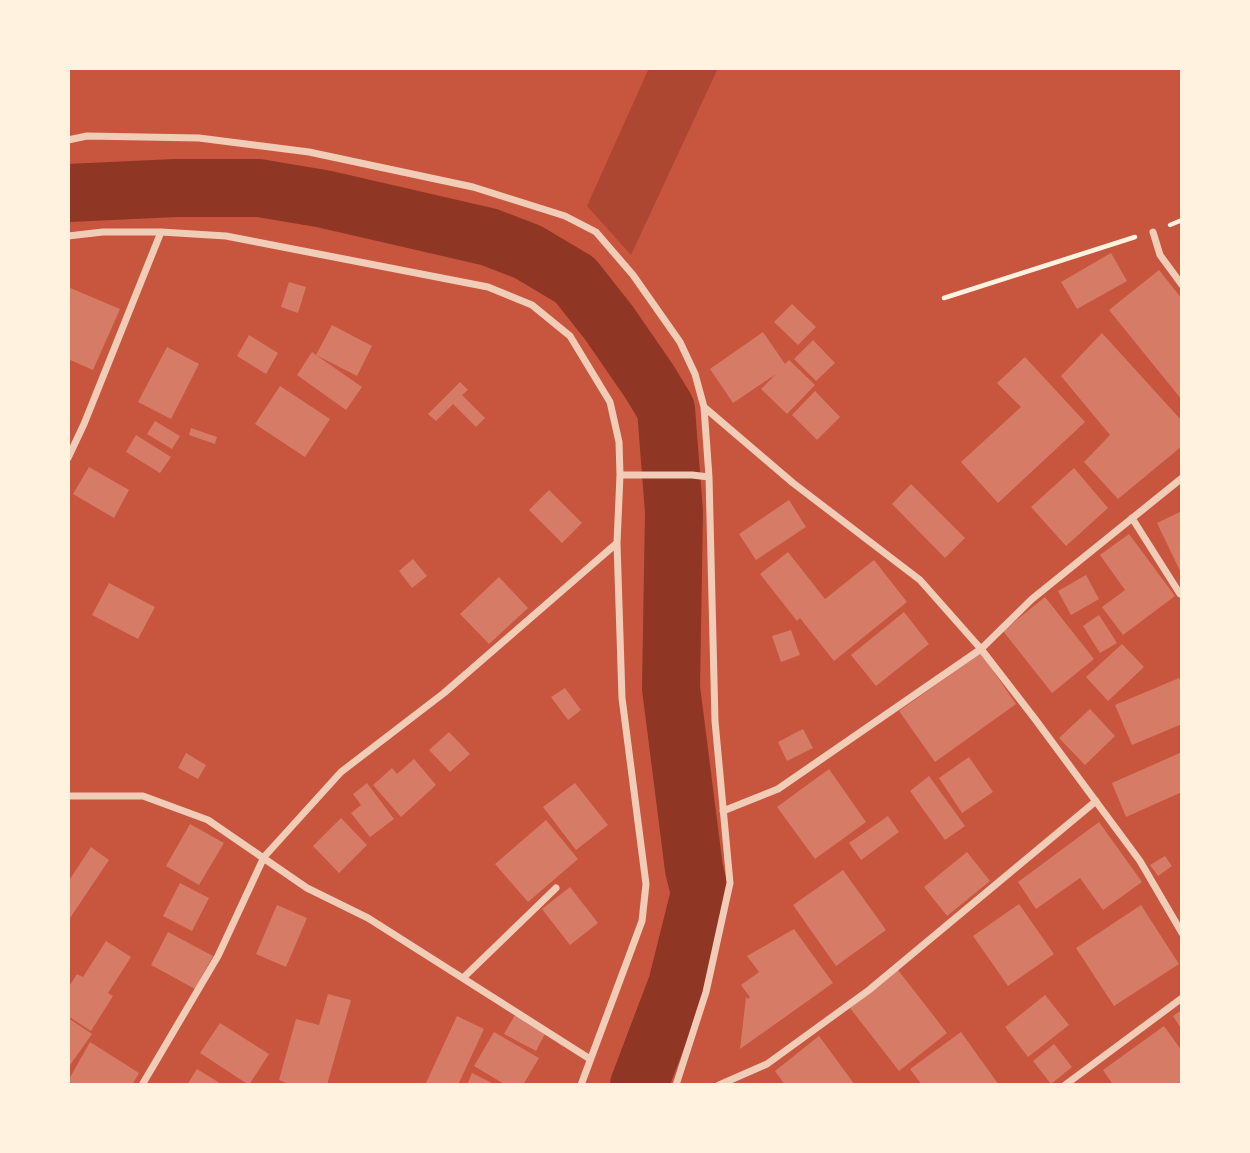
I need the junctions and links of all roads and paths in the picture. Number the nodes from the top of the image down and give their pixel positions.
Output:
1 (68, 140) edge
2 (1182, 220) edge
3 (161, 232) junction
4 (1153, 232) junction
5 (68, 236) edge
6 (1182, 285) edge
7 (944, 298) dead end
8 (704, 407) junction
9 (68, 458) edge
10 (620, 475) junction
11 (709, 477) junction
12 (1182, 478) edge
13 (1132, 518) junction
14 (617, 543) junction
15 (1182, 593) edge
16 (981, 649) junction
17 (68, 796) edge
18 (1096, 801) junction
19 (723, 811) junction
20 (264, 857) junction
21 (556, 888) dead end
22 (1182, 933) edge
23 (463, 978) junction
24 (1182, 998) edge
25 (590, 1059) junction
26 (142, 1085) edge
27 (581, 1085) edge
28 (676, 1085) edge
29 (719, 1085) edge
30 (1065, 1085) edge

1 - 8 street
2 - 4 path
3 - 5 street
3 - 9 street
3 - 10 street
4 - 6 street
4 - 7 path
8 - 11 street
8 - 16 street
10 - 11 street
10 - 14 street
11 - 19 street
12 - 13 street
13 - 15 street
13 - 16 street
14 - 20 street
14 - 25 street
16 - 18 street
16 - 19 street
17 - 20 street
18 - 22 street
18 - 29 street
19 - 28 street
20 - 23 street
20 - 26 street
21 - 23 street
23 - 25 street
24 - 30 street
25 - 27 street

